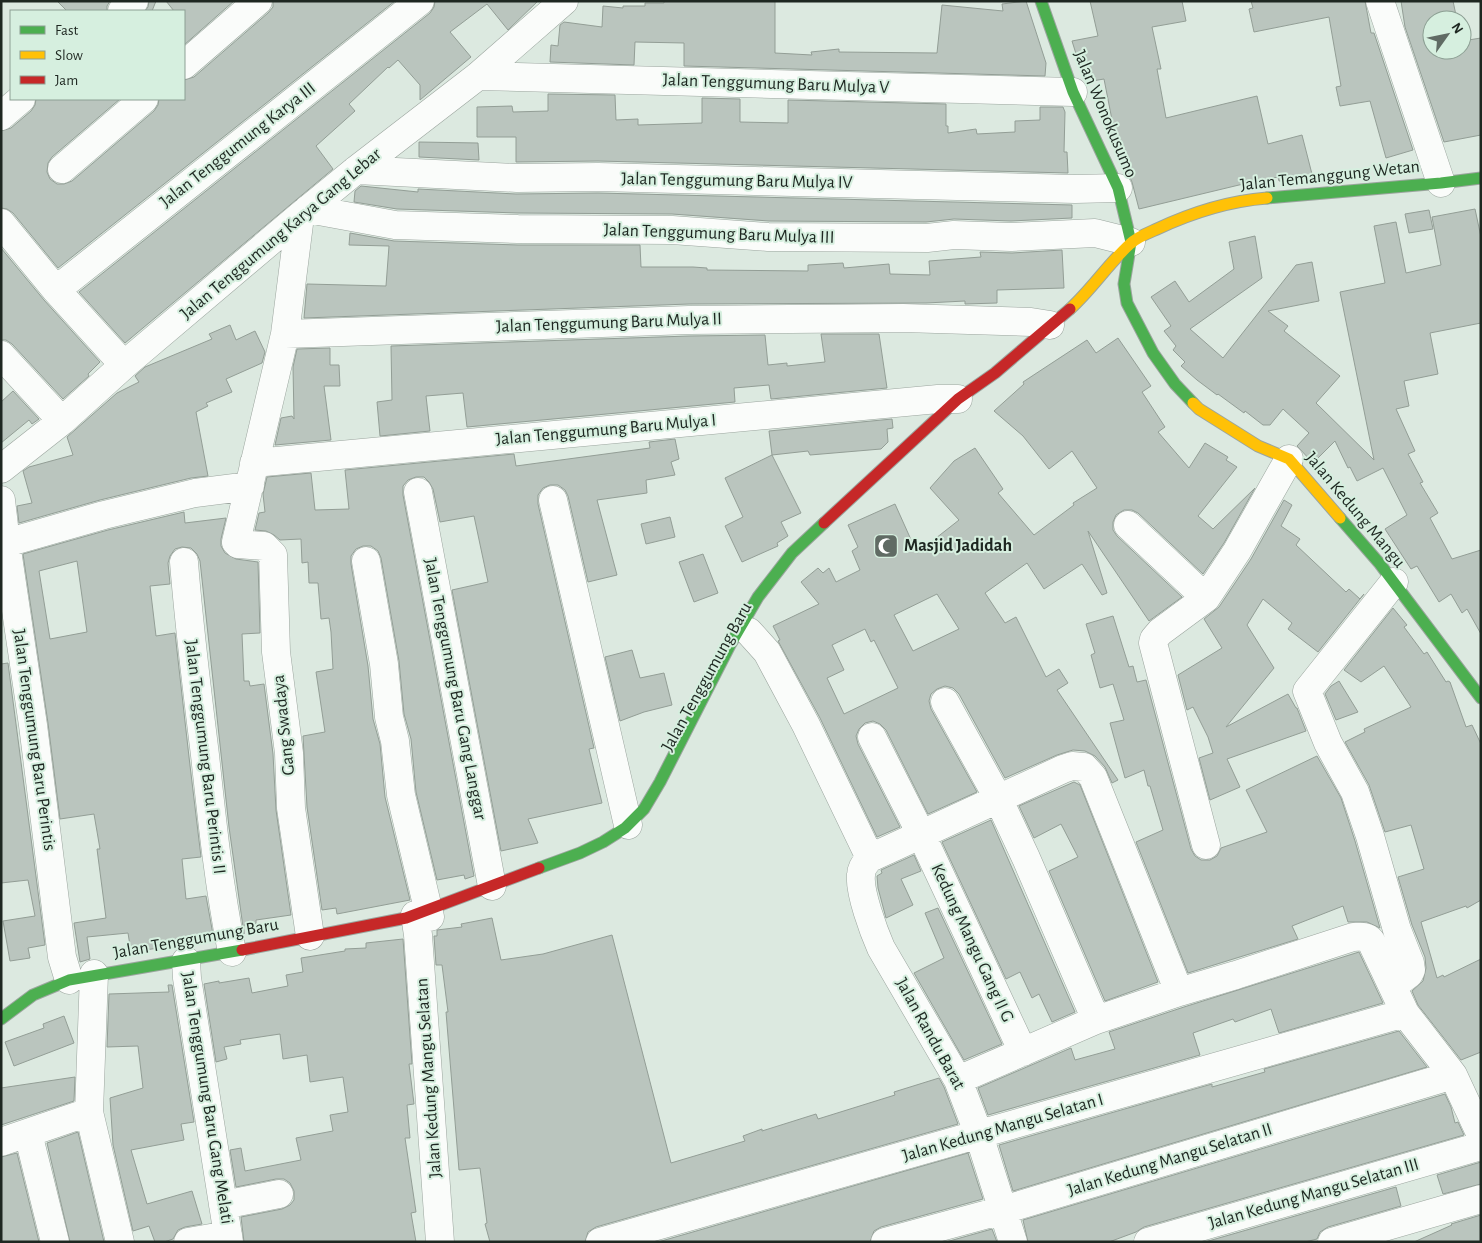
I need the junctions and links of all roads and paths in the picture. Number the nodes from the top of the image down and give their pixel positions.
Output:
1 (134, 1) edge
2 (258, 1) edge
3 (420, 1) edge
4 (564, 1) edge
5 (1041, 1) edge
6 (1380, 1) edge
7 (123, 10) edge
8 (185, 63) edge
9 (478, 76) junction
10 (1073, 92) junction
11 (20, 100) edge
12 (143, 100) edge
13 (1, 116) edge
14 (62, 169) dead end
15 (356, 170) junction
16 (1481, 178) edge
17 (1441, 182) junction
18 (1118, 188) junction
19 (304, 213) junction
20 (1, 223) edge
21 (1131, 242) junction
22 (56, 290) junction
23 (1050, 325) junction
24 (286, 334) junction
25 (1, 355) edge
26 (124, 365) junction
27 (963, 402) junction
28 (62, 422) junction
29 (1289, 459) junction
30 (1, 469) edge
31 (252, 474) junction
32 (418, 492) dead end
33 (1, 500) edge
34 (554, 500) dead end
35 (1128, 525) dead end
36 (6, 543) junction
37 (366, 561) dead end
38 (184, 562) dead end
39 (795, 568) dead end
40 (1394, 582) junction
41 (1206, 598) junction
42 (749, 632) junction
43 (1481, 698) edge
44 (945, 702) dead end
45 (872, 737) dead end
46 (998, 798) junction
47 (628, 825) junction
48 (921, 834) junction
49 (1206, 846) dead end
50 (870, 858) junction
51 (593, 860) dead end
52 (487, 894) junction
53 (418, 920) junction
54 (310, 936) junction
55 (232, 952) junction
56 (186, 969) junction
57 (81, 977) junction
58 (1393, 986) junction
59 (1179, 992) junction
60 (1405, 1013) junction
61 (1, 1019) edge
62 (1096, 1020) junction
63 (1023, 1052) junction
64 (1453, 1075) junction
65 (958, 1080) junction
66 (89, 1112) junction
67 (28, 1133) junction
68 (978, 1135) junction
69 (1481, 1135) edge
70 (1, 1142) edge
71 (1481, 1146) edge
72 (279, 1194) dead end
73 (1481, 1199) edge
74 (223, 1205) junction
75 (1003, 1210) junction
76 (229, 1238) edge
77 (55, 1242) edge
78 (120, 1242) edge
79 (188, 1242) edge
80 (440, 1242) edge
81 (600, 1242) edge
82 (885, 1242) edge
83 (1013, 1242) edge
84 (1148, 1242) edge
85 (1332, 1242) edge

1 - 7 street
2 - 8 street
3 - 22 street, Jalan Tenggumung Karya III
4 - 9 street, Jalan Tenggumung Karya Gang Lebar
5 - 10 street, Jalan Wonokusumo
6 - 17 street
9 - 10 street, Jalan Tenggumung Baru Mulya V
9 - 15 street, Jalan Tenggumung Karya Gang Lebar
10 - 18 street, Jalan Wonokusumo
11 - 13 street
12 - 14 street
15 - 18 street, Jalan Tenggumung Baru Mulya IV
15 - 19 street, Jalan Tenggumung Karya Gang Lebar
16 - 17 street, Jalan Temanggung Wetan
17 - 21 street, Jalan Temanggung Wetan
18 - 21 street, Jalan Wonokusumo
19 - 21 street, Jalan Tenggumung Baru Mulya III
19 - 24 street
19 - 26 street, Jalan Tenggumung Karya Gang Lebar
20 - 22 street
21 - 23 street, Jalan Tenggumung Baru
21 - 29 street, Jalan Kedung Mangu
22 - 26 street
23 - 24 street, Jalan Tenggumung Baru Mulya II
23 - 27 street, Jalan Tenggumung Baru
24 - 31 street
25 - 28 street
26 - 28 street, Jalan Tenggumung Karya Gang Lebar
27 - 31 street, Jalan Tenggumung Baru Mulya I
27 - 47 street, Jalan Tenggumung Baru
28 - 30 street, Jalan Tenggumung Karya Gang Lebar
29 - 40 street, Jalan Kedung Mangu
29 - 41 street
31 - 36 street, Jalan Tenggumung Baru Mulya I
31 - 54 street, Gang Swadaya
32 - 52 street, Jalan Tenggumung Baru Gang Langgar
33 - 36 street, Jalan Tenggumung Baru Perintis
34 - 47 street
35 - 41 street
36 - 57 street, Jalan Tenggumung Baru Perintis
37 - 53 street, Jalan Kedung Mangu Selatan
38 - 55 street, Jalan Tenggumung Baru Perintis II
39 - 42 street, Jalan Tenggumung Baru
40 - 43 street, Jalan Kedung Mangu
40 - 58 street
41 - 49 street
42 - 50 street
42 - 51 street, Jalan Tenggumung Baru
44 - 46 street
45 - 48 street, Kedung Mangu Gang II G
46 - 48 street
46 - 59 street
46 - 62 street
47 - 52 street, Jalan Tenggumung Baru
48 - 50 street
48 - 63 street, Kedung Mangu Gang II G
50 - 65 street, Jalan Randu Barat
52 - 53 street, Jalan Tenggumung Baru
52 - 53 street, Jalan Tenggumung Baru
53 - 54 street, Jalan Tenggumung Baru
53 - 80 street, Jalan Kedung Mangu Selatan
54 - 55 street, Jalan Tenggumung Baru
55 - 56 street, Jalan Tenggumung Baru
56 - 57 street, Jalan Tenggumung Baru
56 - 74 street, Jalan Tenggumung Baru Gang Melati
57 - 61 street, Jalan Tenggumung Baru
57 - 66 street, Jalan Tenggumung Baru Perintis
58 - 59 street
58 - 60 street
59 - 62 street
60 - 64 street
60 - 68 street, Jalan Kedung Mangu Selatan I
62 - 63 street
63 - 65 street
64 - 69 street
64 - 75 street, Jalan Kedung Mangu Selatan II
65 - 68 street, Jalan Randu Barat
66 - 67 street
66 - 78 street, Jalan Tenggumung Baru Perintis
67 - 70 street
67 - 77 street
68 - 75 street, Jalan Randu Barat
68 - 81 street, Jalan Kedung Mangu Selatan I
71 - 84 street, Jalan Kedung Mangu Selatan III
72 - 74 street
73 - 85 street
74 - 76 street, Jalan Tenggumung Baru Gang Melati
75 - 82 street, Jalan Kedung Mangu Selatan II
75 - 83 street, Jalan Randu Barat
76 - 79 street

